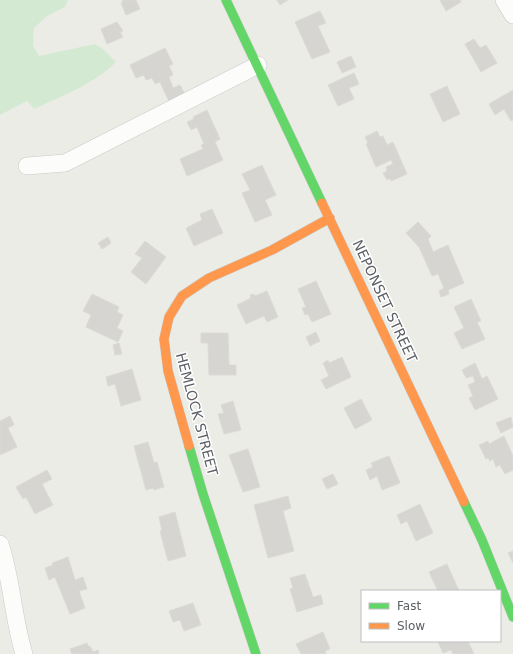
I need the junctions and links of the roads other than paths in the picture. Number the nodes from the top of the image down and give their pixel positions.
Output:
1 (226, 0) edge
2 (504, 0) edge
3 (513, 15) edge
4 (258, 65) junction
5 (28, 166) dead end
6 (330, 218) junction
7 (0, 544) edge
8 (513, 617) edge
9 (24, 654) edge
10 (256, 654) edge

1 - 4 main road, NEPONSET STREET
2 - 3 street
4 - 5 street
4 - 6 main road, NEPONSET STREET
6 - 8 main road, NEPONSET STREET
6 - 10 main road, HEMLOCK STREET
7 - 9 street

